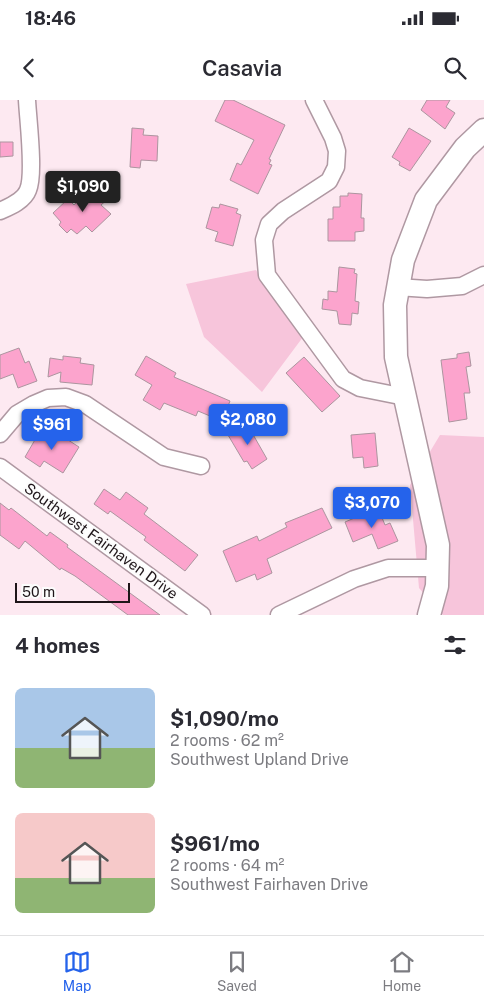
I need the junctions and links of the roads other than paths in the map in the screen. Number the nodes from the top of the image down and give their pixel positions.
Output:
1 (27, 100) edge
2 (314, 100) edge
3 (484, 130) edge
4 (0, 211) edge
5 (484, 274) edge
6 (397, 287) junction
7 (406, 397) junction
8 (0, 434) edge
9 (0, 466) edge
10 (201, 466) dead end
11 (438, 568) junction
12 (202, 615) edge
13 (280, 615) edge
14 (429, 615) edge

1 - 4 street
2 - 7 street
3 - 6 main road
5 - 6 street
6 - 7 main road
7 - 11 main road
8 - 10 street
9 - 12 street, Southwest Fairhaven Drive
11 - 13 street
11 - 14 main road

